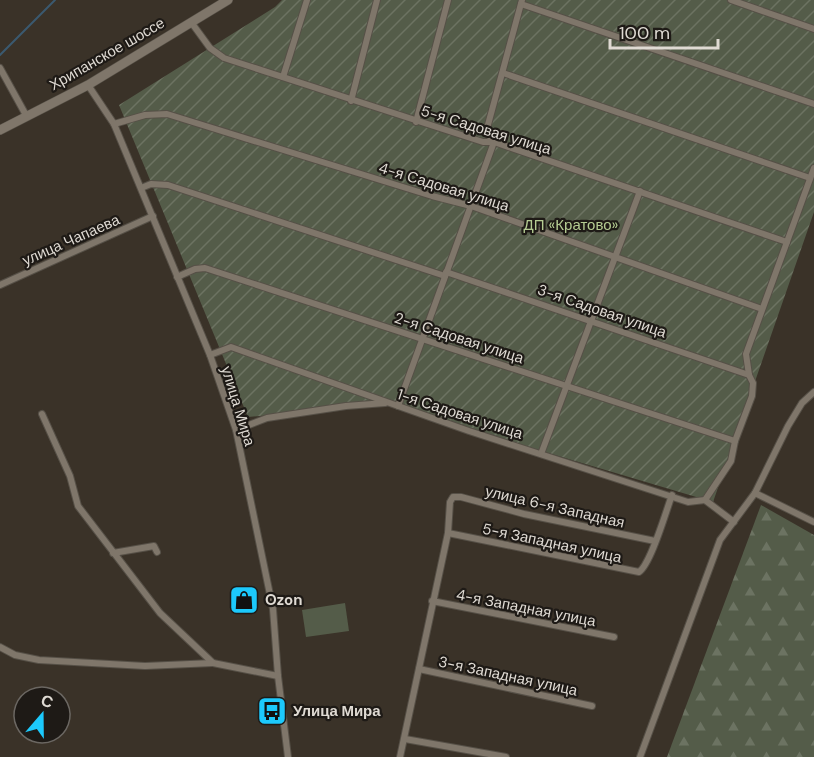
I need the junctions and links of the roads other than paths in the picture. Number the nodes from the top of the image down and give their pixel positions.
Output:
1 (228, 0) edge
2 (307, 0) edge
3 (377, 0) edge
4 (448, 0) edge
5 (731, 0) edge
6 (522, 2) edge
7 (757, 4) edge
8 (191, 22) junction
9 (814, 29) edge
10 (0, 68) edge
11 (504, 73) junction
12 (283, 77) junction
13 (88, 85) junction
14 (351, 101) junction
15 (814, 104) edge
16 (27, 117) junction
17 (416, 122) junction
18 (114, 124) junction
19 (0, 130) edge
20 (494, 142) junction
21 (814, 168) edge
22 (810, 178) junction
23 (141, 188) junction
24 (640, 191) junction
25 (471, 206) junction
26 (153, 216) junction
27 (787, 242) junction
28 (616, 256) junction
29 (446, 274) junction
30 (177, 277) junction
31 (0, 285) edge
32 (762, 309) junction
33 (593, 320) junction
34 (421, 339) junction
35 (210, 355) junction
36 (749, 375) junction
37 (568, 386) junction
38 (814, 392) edge
39 (389, 403) junction
40 (398, 406) junction
41 (42, 414) dead end
42 (236, 430) junction
43 (735, 441) junction
44 (541, 454) junction
45 (754, 493) junction
46 (672, 495) junction
47 (705, 500) junction
48 (734, 522) junction
49 (814, 522) edge
50 (448, 533) junction
51 (655, 542) junction
52 (111, 551) junction
53 (157, 552) dead end
54 (432, 601) junction
55 (614, 637) dead end
56 (0, 647) edge
57 (213, 663) junction
58 (418, 669) junction
59 (278, 676) junction
60 (592, 706) dead end
61 (405, 739) junction
62 (288, 757) edge
63 (400, 757) edge
64 (506, 757) edge
65 (640, 757) edge

1 - 8 main road, Хрипанское шоссе
2 - 12 street
3 - 14 street
4 - 17 street
5 - 7 street
6 - 11 street
6 - 15 street
7 - 9 street
8 - 12 street, 5-я Садовая улица
8 - 13 main road, Хрипанское шоссе
10 - 16 street
11 - 20 street
11 - 22 street
12 - 14 street, 5-я Садовая улица
13 - 16 main road, Хрипанское шоссе
13 - 18 street, улица Мира
14 - 17 street, 5-я Садовая улица
16 - 19 main road, Хрипанское шоссе
17 - 20 street, 5-я Садовая улица
18 - 23 street, улица Мира
18 - 25 street, 4-я Садовая улица
20 - 24 street, 5-я Садовая улица
20 - 25 street
21 - 22 street
22 - 27 street
23 - 26 street, улица Мира
23 - 29 street, 3-я Садовая улица
24 - 27 street, 5-я Садовая улица
24 - 28 street
25 - 28 street, 4-я Садовая улица
25 - 29 street
26 - 30 street, улица Мира
26 - 31 street, улица Чапаева
27 - 32 street
28 - 32 street, 4-я Садовая улица
28 - 33 street
29 - 33 street, 3-я Садовая улица
29 - 34 street
30 - 34 street, 2-я Садовая улица
30 - 35 street, улица Мира
32 - 36 street
33 - 36 street, 3-я Садовая улица
33 - 37 street
34 - 37 street, 2-я Садовая улица
34 - 40 street
35 - 39 street, 1-я Садовая улица
35 - 42 street, улица Мира
36 - 43 street
37 - 43 street, 2-я Садовая улица
37 - 44 street
38 - 45 street
39 - 40 street, 1-я Садовая улица
39 - 42 street
40 - 44 street, 1-я Садовая улица
41 - 52 street
42 - 59 street, улица Мира
43 - 47 street
44 - 46 street, 1-я Садовая улица
45 - 48 street
45 - 49 street
46 - 47 street, 1-я Садовая улица
46 - 51 street, 5-я Западная улица
47 - 48 street
48 - 65 street
50 - 51 street, 5-я Западная улица
50 - 51 street, улица 6-я Западная
50 - 54 street
52 - 53 street
52 - 57 street
54 - 55 street, 4-я Западная улица
54 - 58 street
56 - 57 street
57 - 59 street
58 - 60 street, 3-я Западная улица
58 - 61 street
59 - 62 street, улица Мира
61 - 63 street
61 - 64 street

